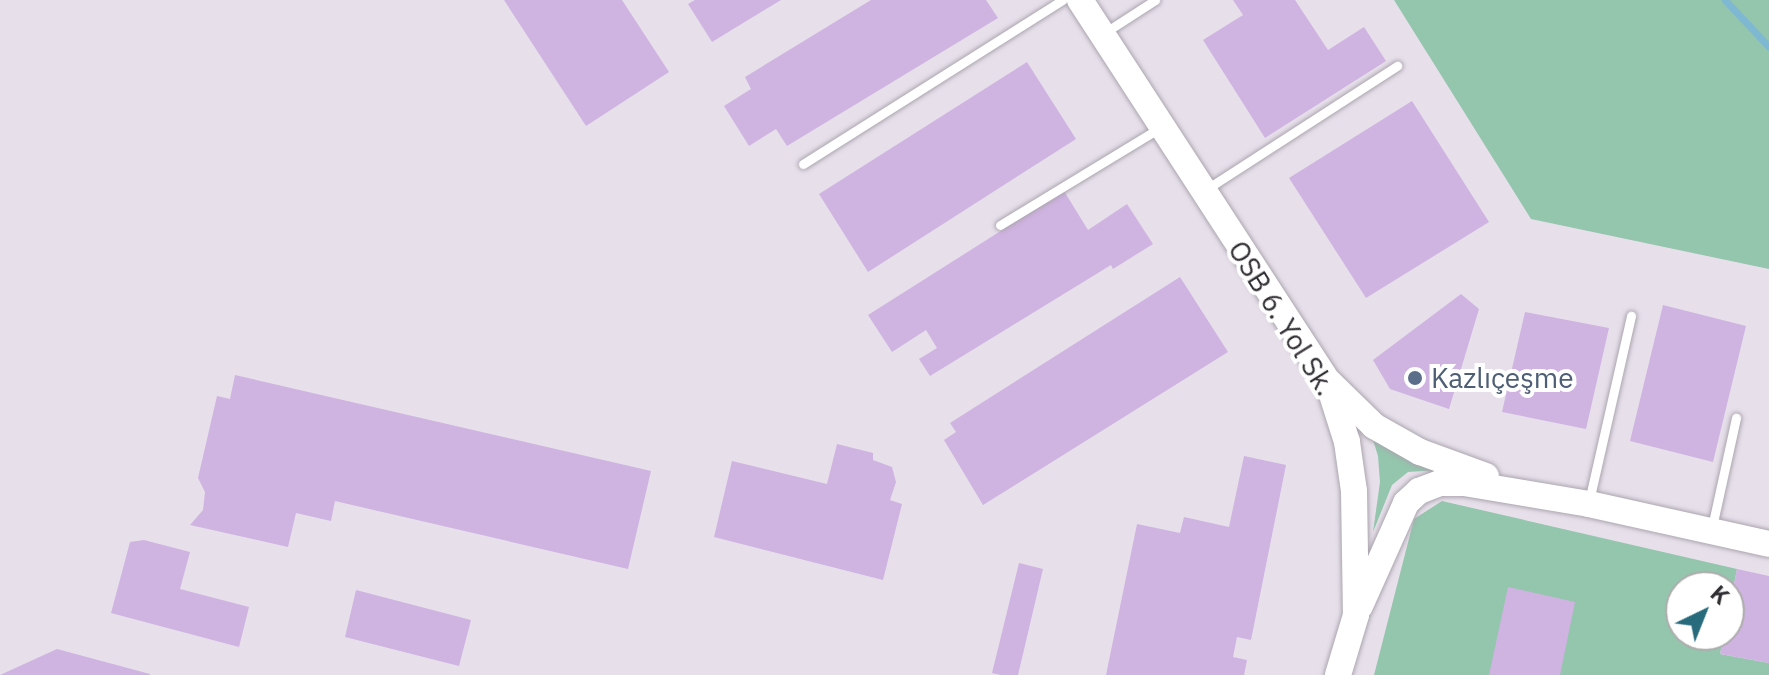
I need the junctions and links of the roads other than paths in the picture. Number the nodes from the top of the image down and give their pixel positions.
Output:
1 (1062, 0) edge
2 (1080, 0) edge
3 (1155, 0) edge
4 (1102, 34) junction
5 (1397, 66) dead end
6 (1161, 127) junction
7 (803, 164) dead end
8 (1203, 191) junction
9 (1000, 225) dead end
10 (1631, 316) dead end
11 (1328, 382) junction
12 (1736, 418) dead end
13 (1539, 495) junction
14 (1589, 504) junction
15 (1711, 532) junction
16 (1769, 544) edge
17 (1356, 615) junction
18 (1338, 675) edge
19 (1350, 675) edge

1 - 7 lane
2 - 4 main road, OSB 6. Yol Sk.
3 - 4 lane
4 - 6 main road, OSB 6. Yol Sk.
5 - 8 lane
6 - 8 main road, OSB 6. Yol Sk.
6 - 9 lane
8 - 11 main road, OSB 6. Yol Sk.
10 - 14 lane
11 - 13 main road
11 - 17 main road, OSB 6. Yol Sk.
12 - 15 lane
13 - 14 main road
13 - 17 main road
14 - 15 main road
15 - 16 main road
17 - 18 main road, OSB 6. Yol Sk.
17 - 19 main road

